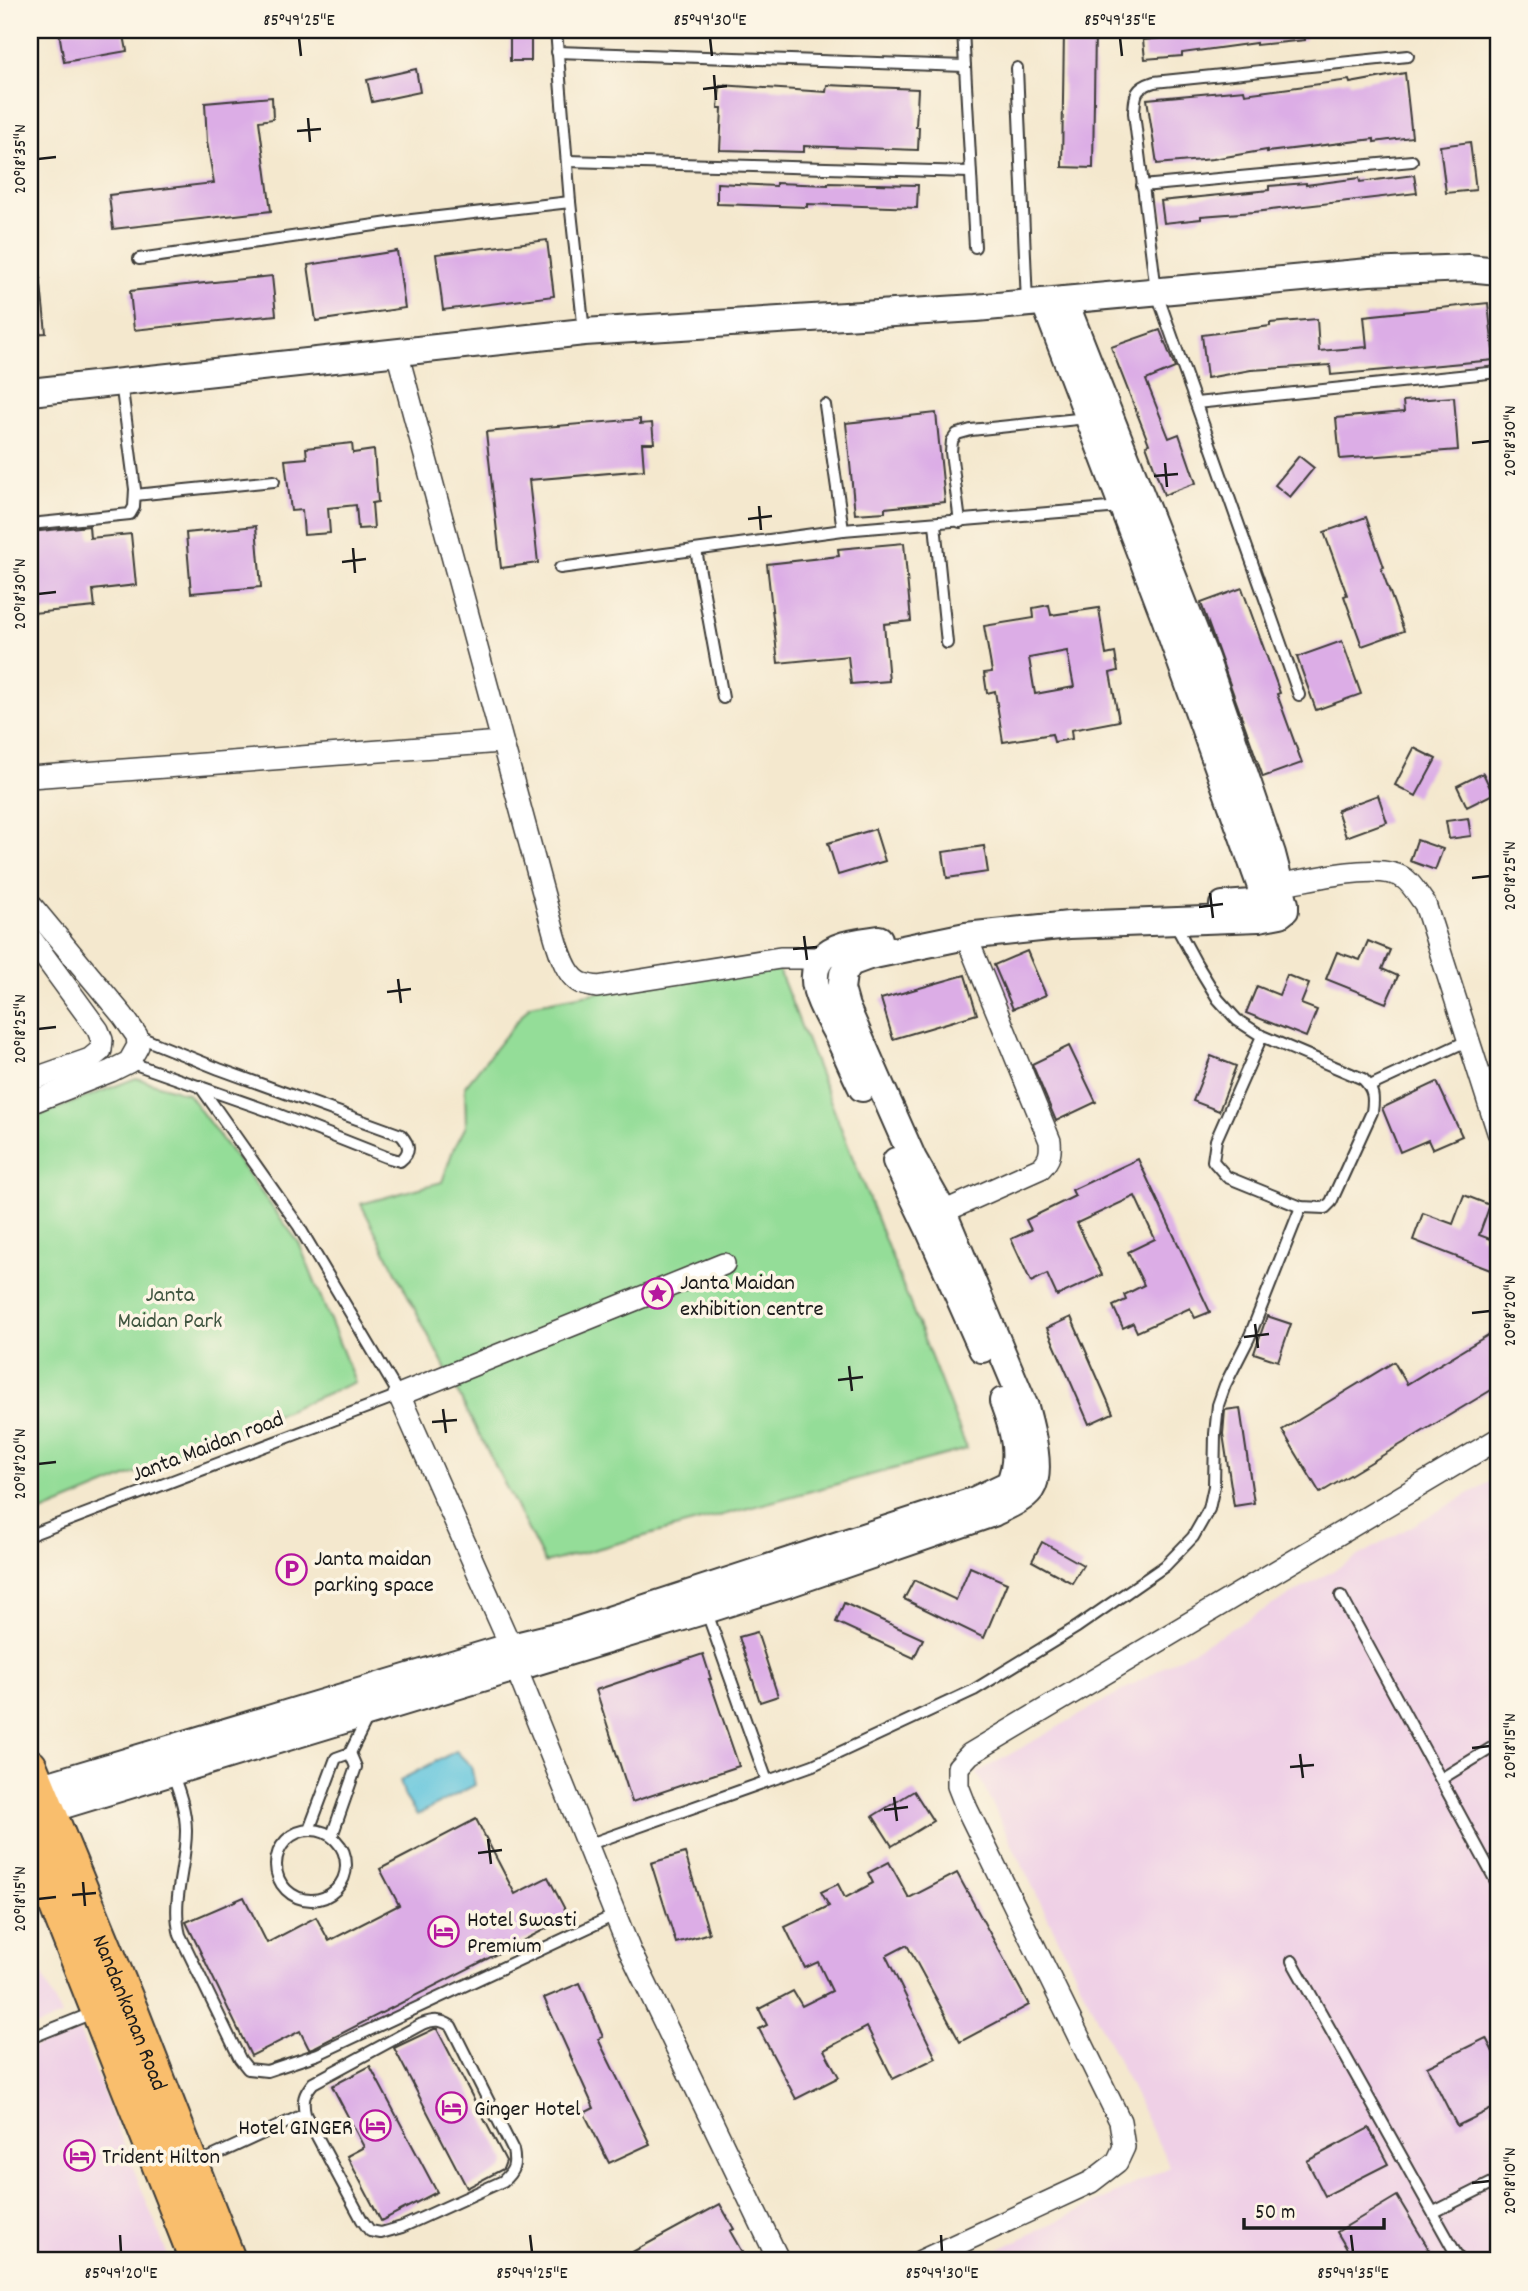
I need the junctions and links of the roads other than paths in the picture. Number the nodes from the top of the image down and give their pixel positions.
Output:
1 (555, 30) edge
2 (963, 30) edge
3 (558, 52) junction
4 (1408, 56) dead end
5 (965, 66) junction
6 (1017, 68) dead end
7 (567, 161) junction
8 (1412, 161) dead end
9 (970, 172) junction
10 (1143, 186) junction
11 (570, 202) junction
12 (975, 247) dead end
13 (139, 259) dead end
14 (1498, 268) edge
15 (1156, 291) junction
16 (1045, 303) junction
17 (584, 332) junction
18 (397, 352) junction
19 (1498, 372) edge
20 (121, 382) junction
21 (30, 392) edge
22 (1196, 403) junction
23 (825, 405) dead end
24 (1089, 418) junction
25 (274, 481) dead end
26 (135, 495) junction
27 (1123, 507) junction
28 (960, 522) junction
29 (30, 524) edge
30 (935, 524) junction
31 (843, 530) junction
32 (696, 550) junction
33 (560, 568) dead end
34 (947, 643) dead end
35 (1299, 695) dead end
36 (723, 698) dead end
37 (501, 742) junction
38 (30, 777) edge
39 (1282, 884) junction
40 (30, 904) edge
41 (1173, 921) junction
42 (966, 936) junction
43 (30, 937) edge
44 (822, 958) junction
45 (137, 1036) junction
46 (1262, 1036) junction
47 (1469, 1040) junction
48 (129, 1062) junction
49 (30, 1080) edge
50 (200, 1086) junction
51 (1370, 1086) junction
52 (30, 1103) edge
53 (1498, 1132) edge
54 (1301, 1207) junction
55 (943, 1212) junction
56 (724, 1264) dead end
57 (399, 1395) junction
58 (1498, 1439) edge
59 (30, 1535) edge
60 (1341, 1595) dead end
61 (706, 1610) junction
62 (514, 1657) junction
63 (371, 1712) junction
64 (1498, 1744) edge
65 (350, 1753) junction
66 (172, 1772) junction
67 (1441, 1779) junction
68 (767, 1781) junction
69 (39, 1788) edge
70 (309, 1830) junction
71 (332, 1836) junction
72 (30, 1839) edge
73 (587, 1846) junction
74 (1498, 1885) edge
75 (615, 1915) junction
76 (1292, 1961) dead end
77 (98, 2011) junction
78 (30, 2038) edge
79 (305, 2113) junction
80 (191, 2166) junction
81 (1498, 2180) edge
82 (1434, 2212) junction
83 (197, 2261) edge
84 (229, 2261) edge
85 (779, 2261) edge
86 (921, 2261) edge
87 (1460, 2261) edge

1 - 3 lane
2 - 5 lane
3 - 5 lane
3 - 7 lane
4 - 10 lane
5 - 9 lane
6 - 16 lane
7 - 9 lane
7 - 11 lane
8 - 10 lane
9 - 12 lane
10 - 15 lane
11 - 13 lane
11 - 17 lane
14 - 15 street
15 - 16 street
15 - 22 lane
16 - 17 street
16 - 24 street
16 - 39 street
17 - 18 street
18 - 20 street
18 - 37 street
19 - 22 lane
20 - 21 street
20 - 26 lane
22 - 35 lane
23 - 31 lane
24 - 27 street
24 - 28 lane
25 - 26 lane
26 - 29 lane
27 - 28 lane
27 - 44 street
28 - 30 lane
30 - 31 lane
30 - 34 lane
31 - 32 lane
32 - 33 lane
32 - 36 lane
37 - 38 street
37 - 44 street
39 - 41 street
39 - 47 street
40 - 45 street
41 - 42 street
41 - 46 lane
42 - 55 street
42 - 55 street
43 - 49 street
44 - 62 street
45 - 48 street
45 - 50 lane
46 - 51 lane
46 - 54 lane
47 - 51 lane
47 - 53 street
48 - 50 lane
48 - 52 street
50 - 57 lane
51 - 54 lane
54 - 68 lane
55 - 61 street
56 - 57 street
57 - 59 lane, Janta Maidan road
57 - 62 street
58 - 86 street
60 - 67 lane
61 - 62 street
61 - 68 lane
62 - 63 street
62 - 69 street
62 - 73 street
63 - 65 lane
63 - 66 street
64 - 67 lane
65 - 70 lane
65 - 71 lane
66 - 69 street
66 - 75 lane
67 - 74 lane
68 - 73 lane
69 - 80 main road, Nandankanan Road
70 - 71 lane
70 - 71 lane
72 - 77 main road
73 - 75 street
75 - 85 street
76 - 82 lane
77 - 78 lane
77 - 83 main road
79 - 79 lane
79 - 80 lane
80 - 84 main road, Nandankanan Road
81 - 82 lane
82 - 87 lane

